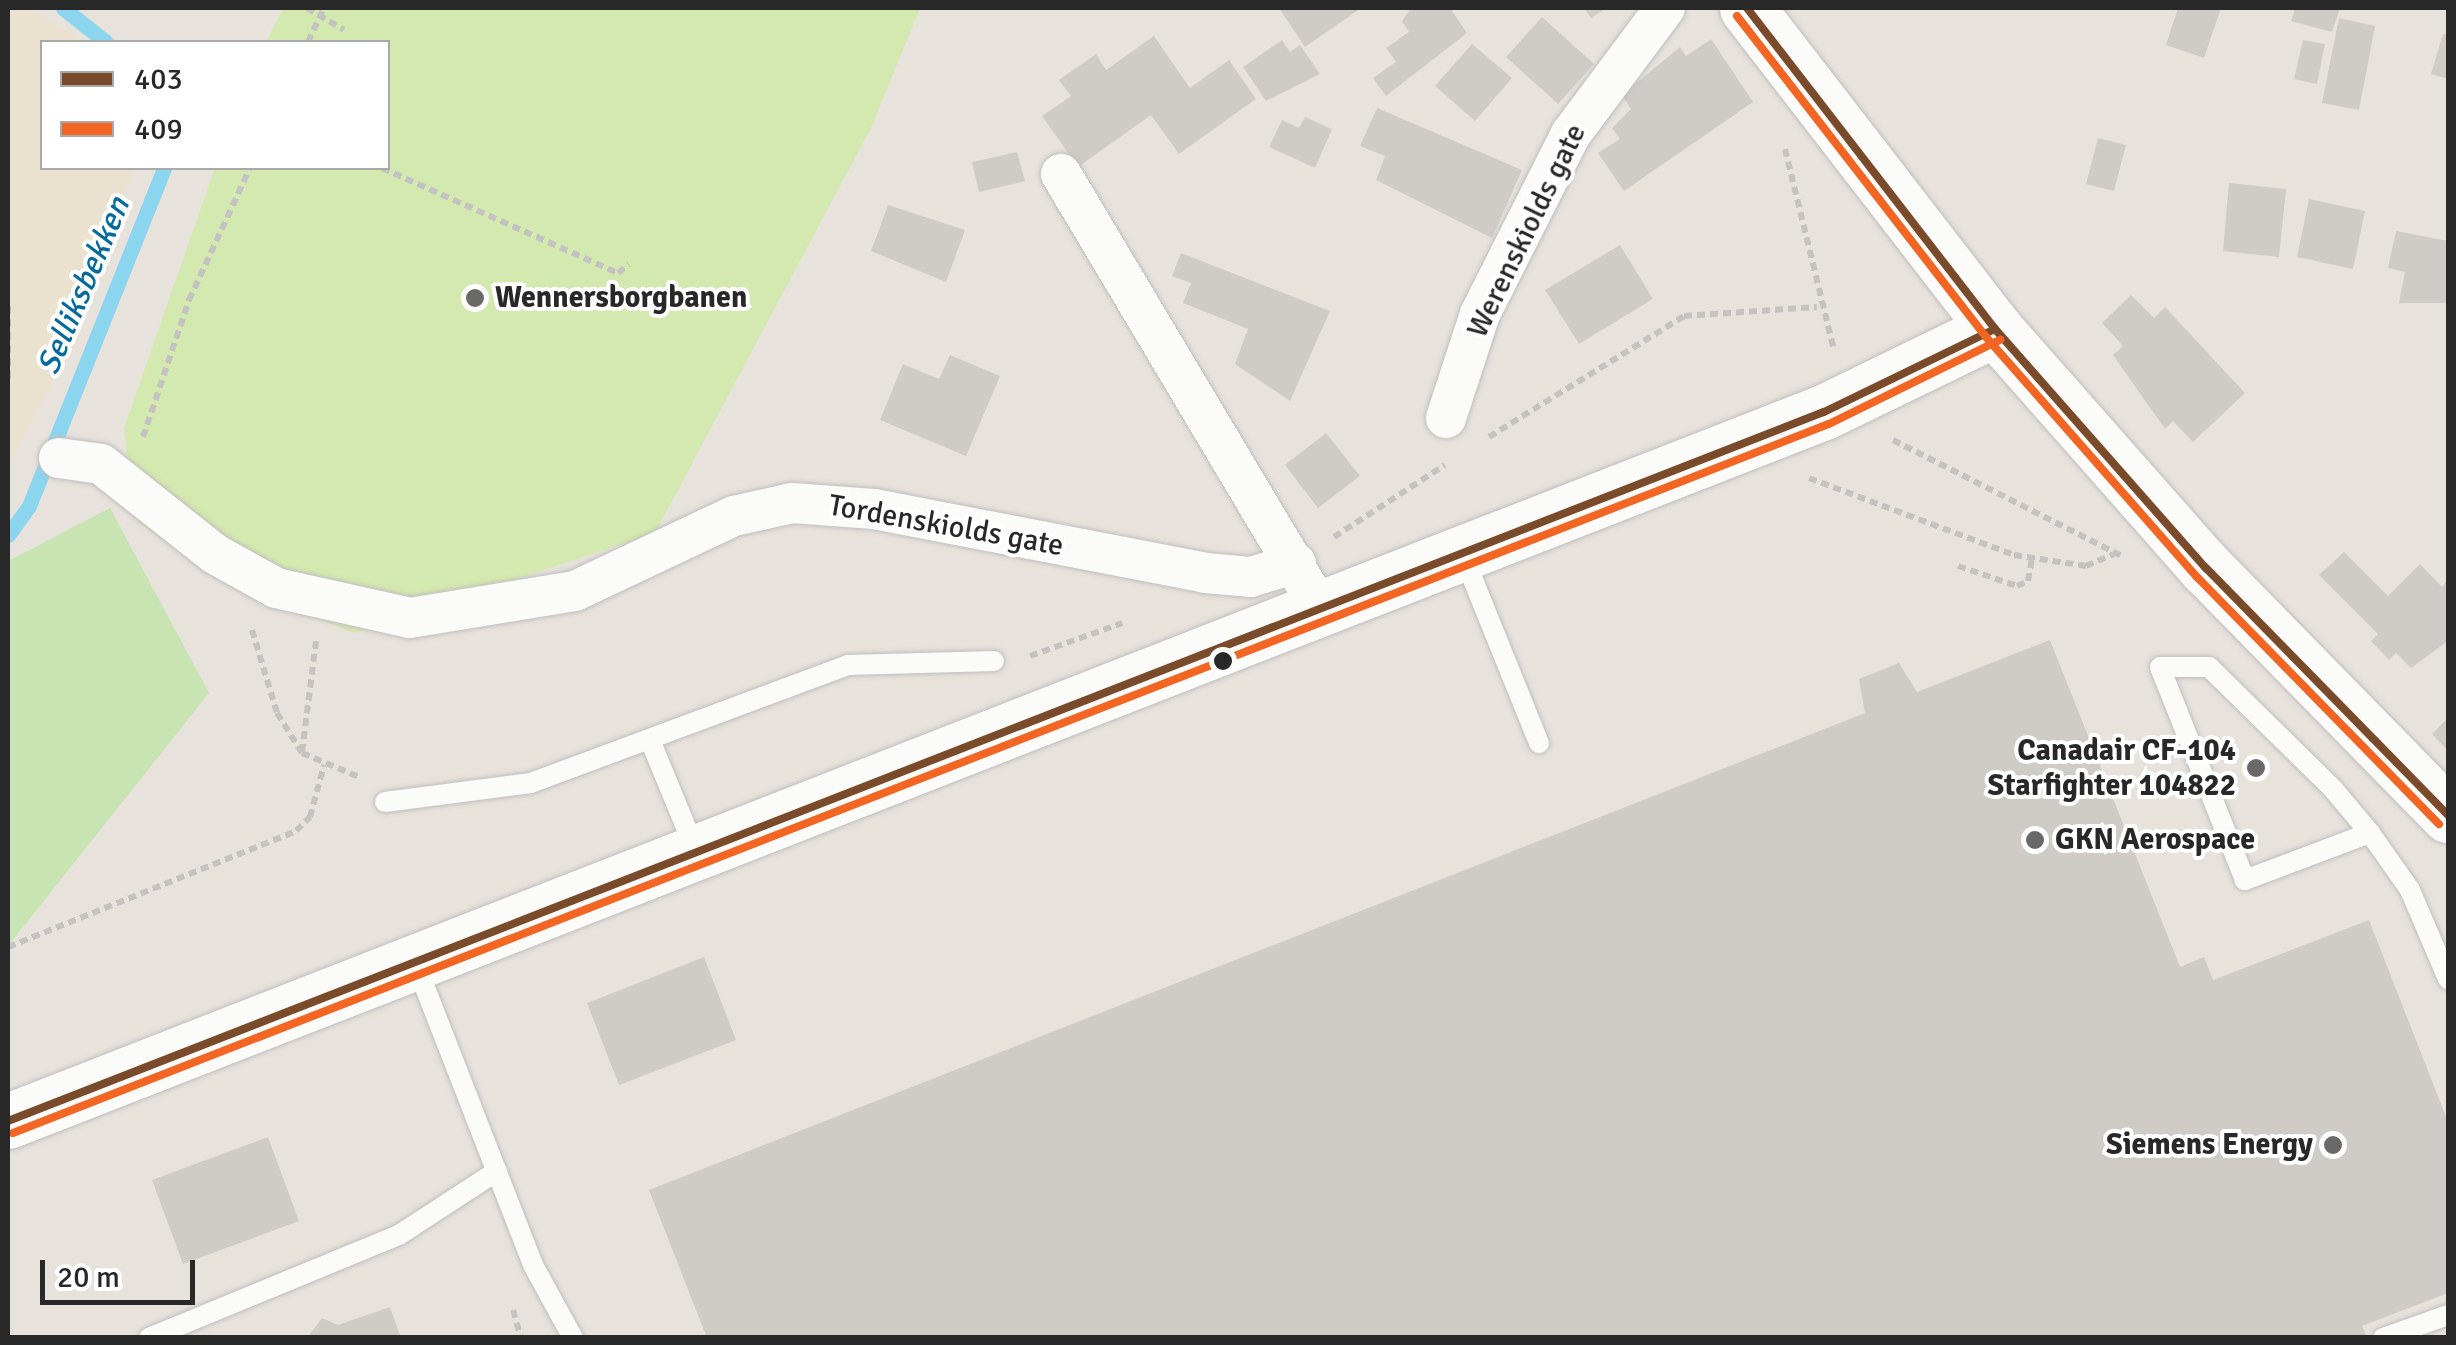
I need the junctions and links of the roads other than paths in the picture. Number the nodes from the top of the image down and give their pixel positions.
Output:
1 (1664, 8) edge
2 (1747, 8) edge
3 (1060, 174) dead end
4 (1994, 329) junction
5 (1446, 418) dead end
6 (58, 458) dead end
7 (1462, 553) junction
8 (1307, 586) junction
9 (994, 661) road end
10 (650, 740) junction
11 (1539, 744) dead end
12 (385, 802) road end
13 (2448, 815) edge
14 (2370, 833) junction
15 (696, 852) junction
16 (415, 961) junction
17 (2448, 978) edge
18 (8, 1121) edge
19 (497, 1171) junction
20 (2448, 1314) edge
21 (149, 1338) edge
22 (572, 1338) edge
23 (2383, 1338) edge

1 - 5 street, Werenskiolds gate
2 - 4 street
3 - 8 street
4 - 7 street
4 - 13 street
6 - 8 street, Tordenskiolds gate
7 - 8 street
7 - 11 lane
8 - 15 street
9 - 10 lane
10 - 12 lane
10 - 15 lane
14 - 14 lane
14 - 17 lane
15 - 16 street
16 - 18 street
16 - 19 lane
19 - 21 lane
19 - 22 lane
20 - 23 lane

